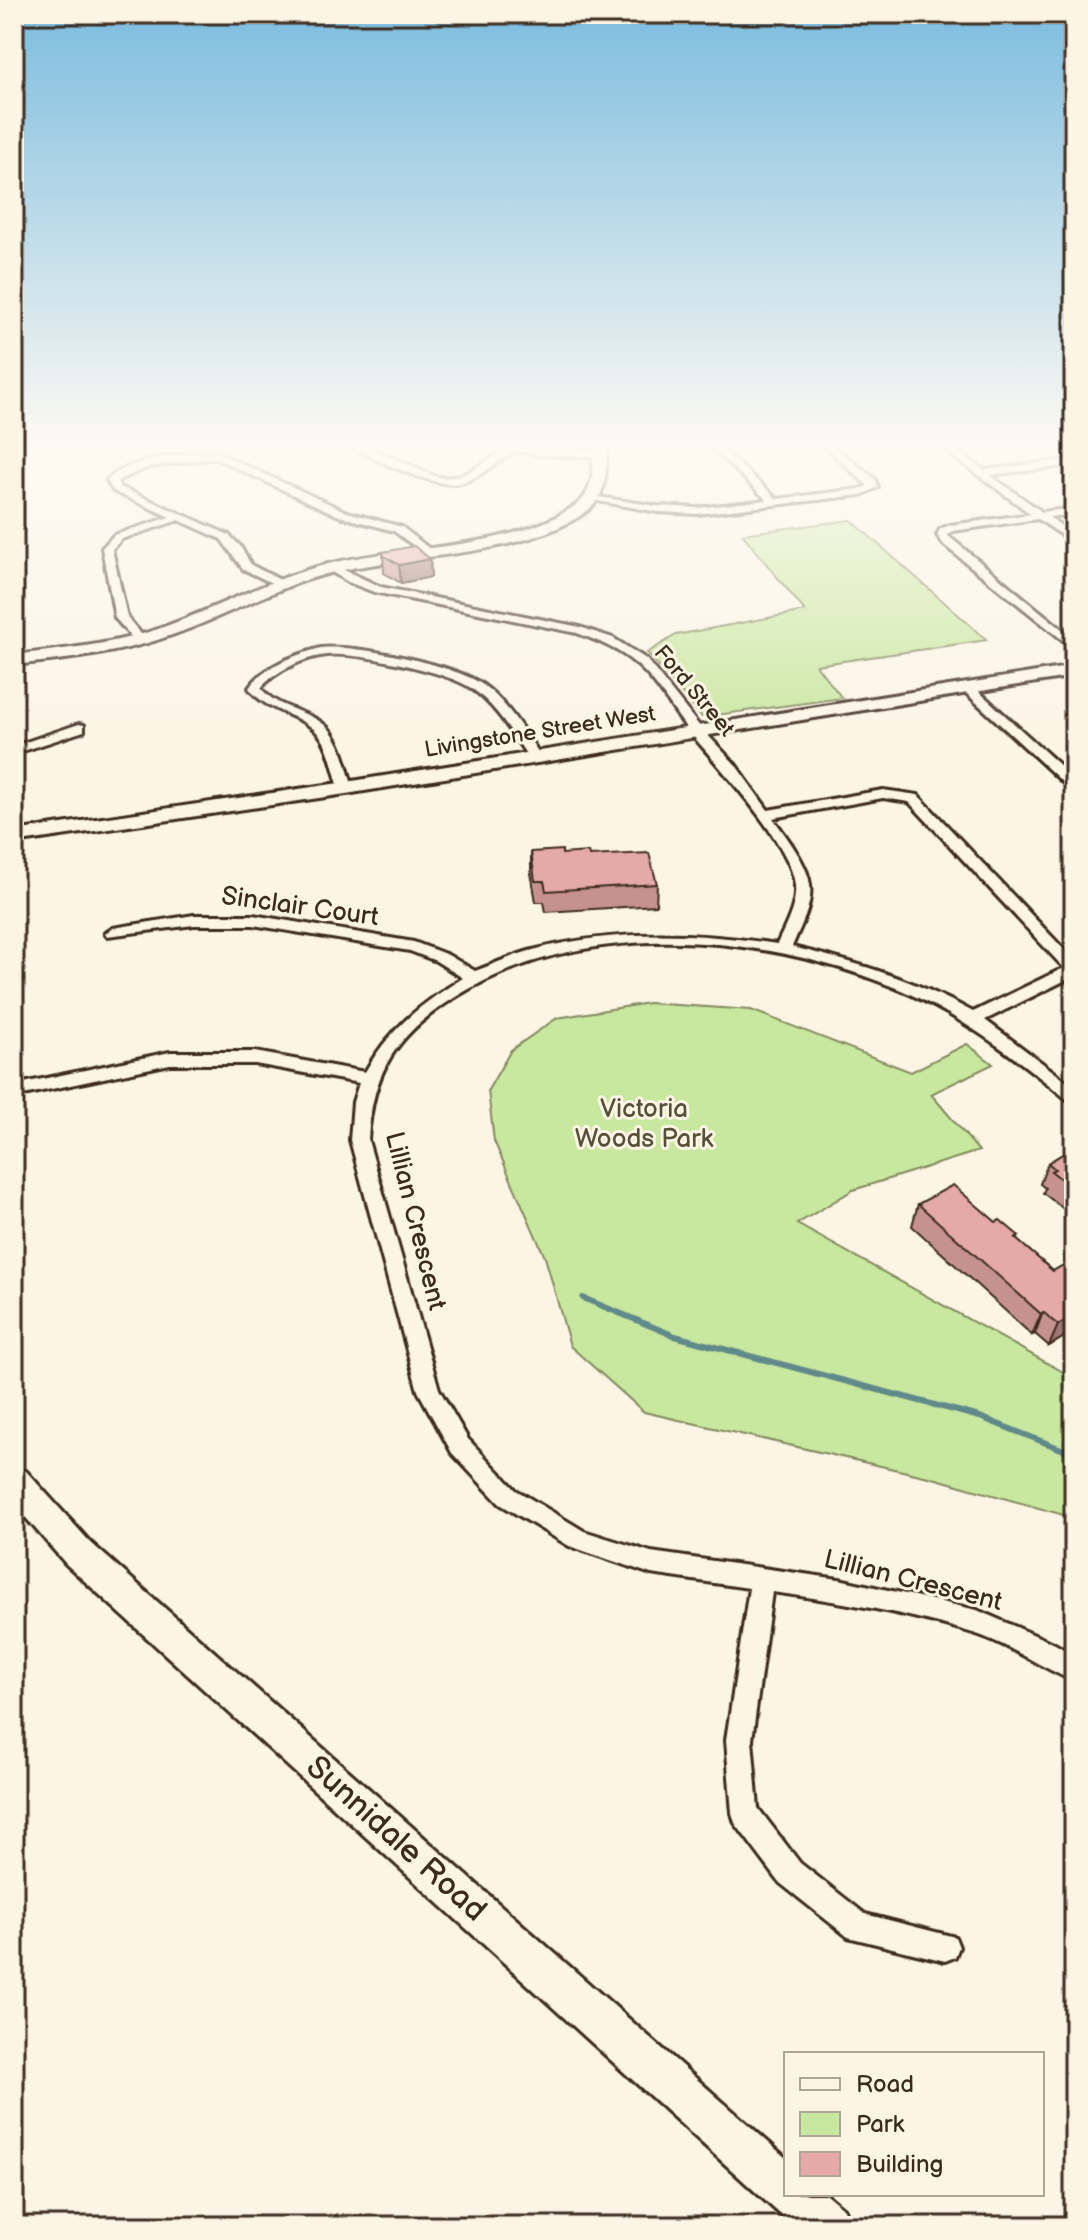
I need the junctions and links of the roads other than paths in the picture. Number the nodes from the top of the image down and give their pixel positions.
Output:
1 (107, 549) edge
2 (236, 549) edge
3 (435, 549) edge
4 (955, 549) edge
5 (426, 550) joint
6 (331, 567) junction
7 (282, 584) junction
8 (140, 640) junction
9 (1074, 645) edge
10 (14, 660) edge
11 (1074, 671) edge
12 (970, 690) junction
13 (79, 728) dead end
14 (696, 731) junction
15 (14, 750) edge
16 (535, 757) junction
17 (1074, 760) edge
18 (1052, 764) junction
19 (1074, 785) edge
20 (346, 788) junction
21 (766, 815) junction
22 (14, 837) edge
23 (113, 933) dead end
24 (783, 949) junction
25 (1074, 970) edge
26 (475, 978) junction
27 (973, 1019) junction
28 (371, 1079) junction
29 (14, 1091) edge
30 (1074, 1096) edge
31 (14, 1481) edge
32 (762, 1580) junction
33 (1074, 1669) edge
34 (945, 1947) dead end
35 (784, 2187) edge
36 (794, 2196) edge
37 (827, 2226) edge

1 - 8 street
2 - 7 street
3 - 5 street
4 - 9 street
5 - 6 street
6 - 7 street
6 - 14 street, Ford Street
7 - 8 street
8 - 10 street
11 - 12 street, Livingstone Street West
12 - 14 street, Livingstone Street West
12 - 18 street
13 - 15 street
14 - 16 street, Livingstone Street West
14 - 21 street, Ford Street
16 - 20 street, Livingstone Street West
16 - 20 street
17 - 18 street
18 - 19 street
20 - 22 street, Livingstone Street West
21 - 24 street, Ford Street
21 - 25 street
23 - 26 street, Sinclair Court
24 - 26 street, Lillian Crescent
24 - 27 street, Lillian Crescent
25 - 27 street
26 - 28 street, Lillian Crescent
27 - 30 street, Lillian Crescent
28 - 29 street
28 - 32 street, Lillian Crescent
31 - 35 street, Sunnidale Road
32 - 33 street, Lillian Crescent
32 - 34 street
36 - 37 street

